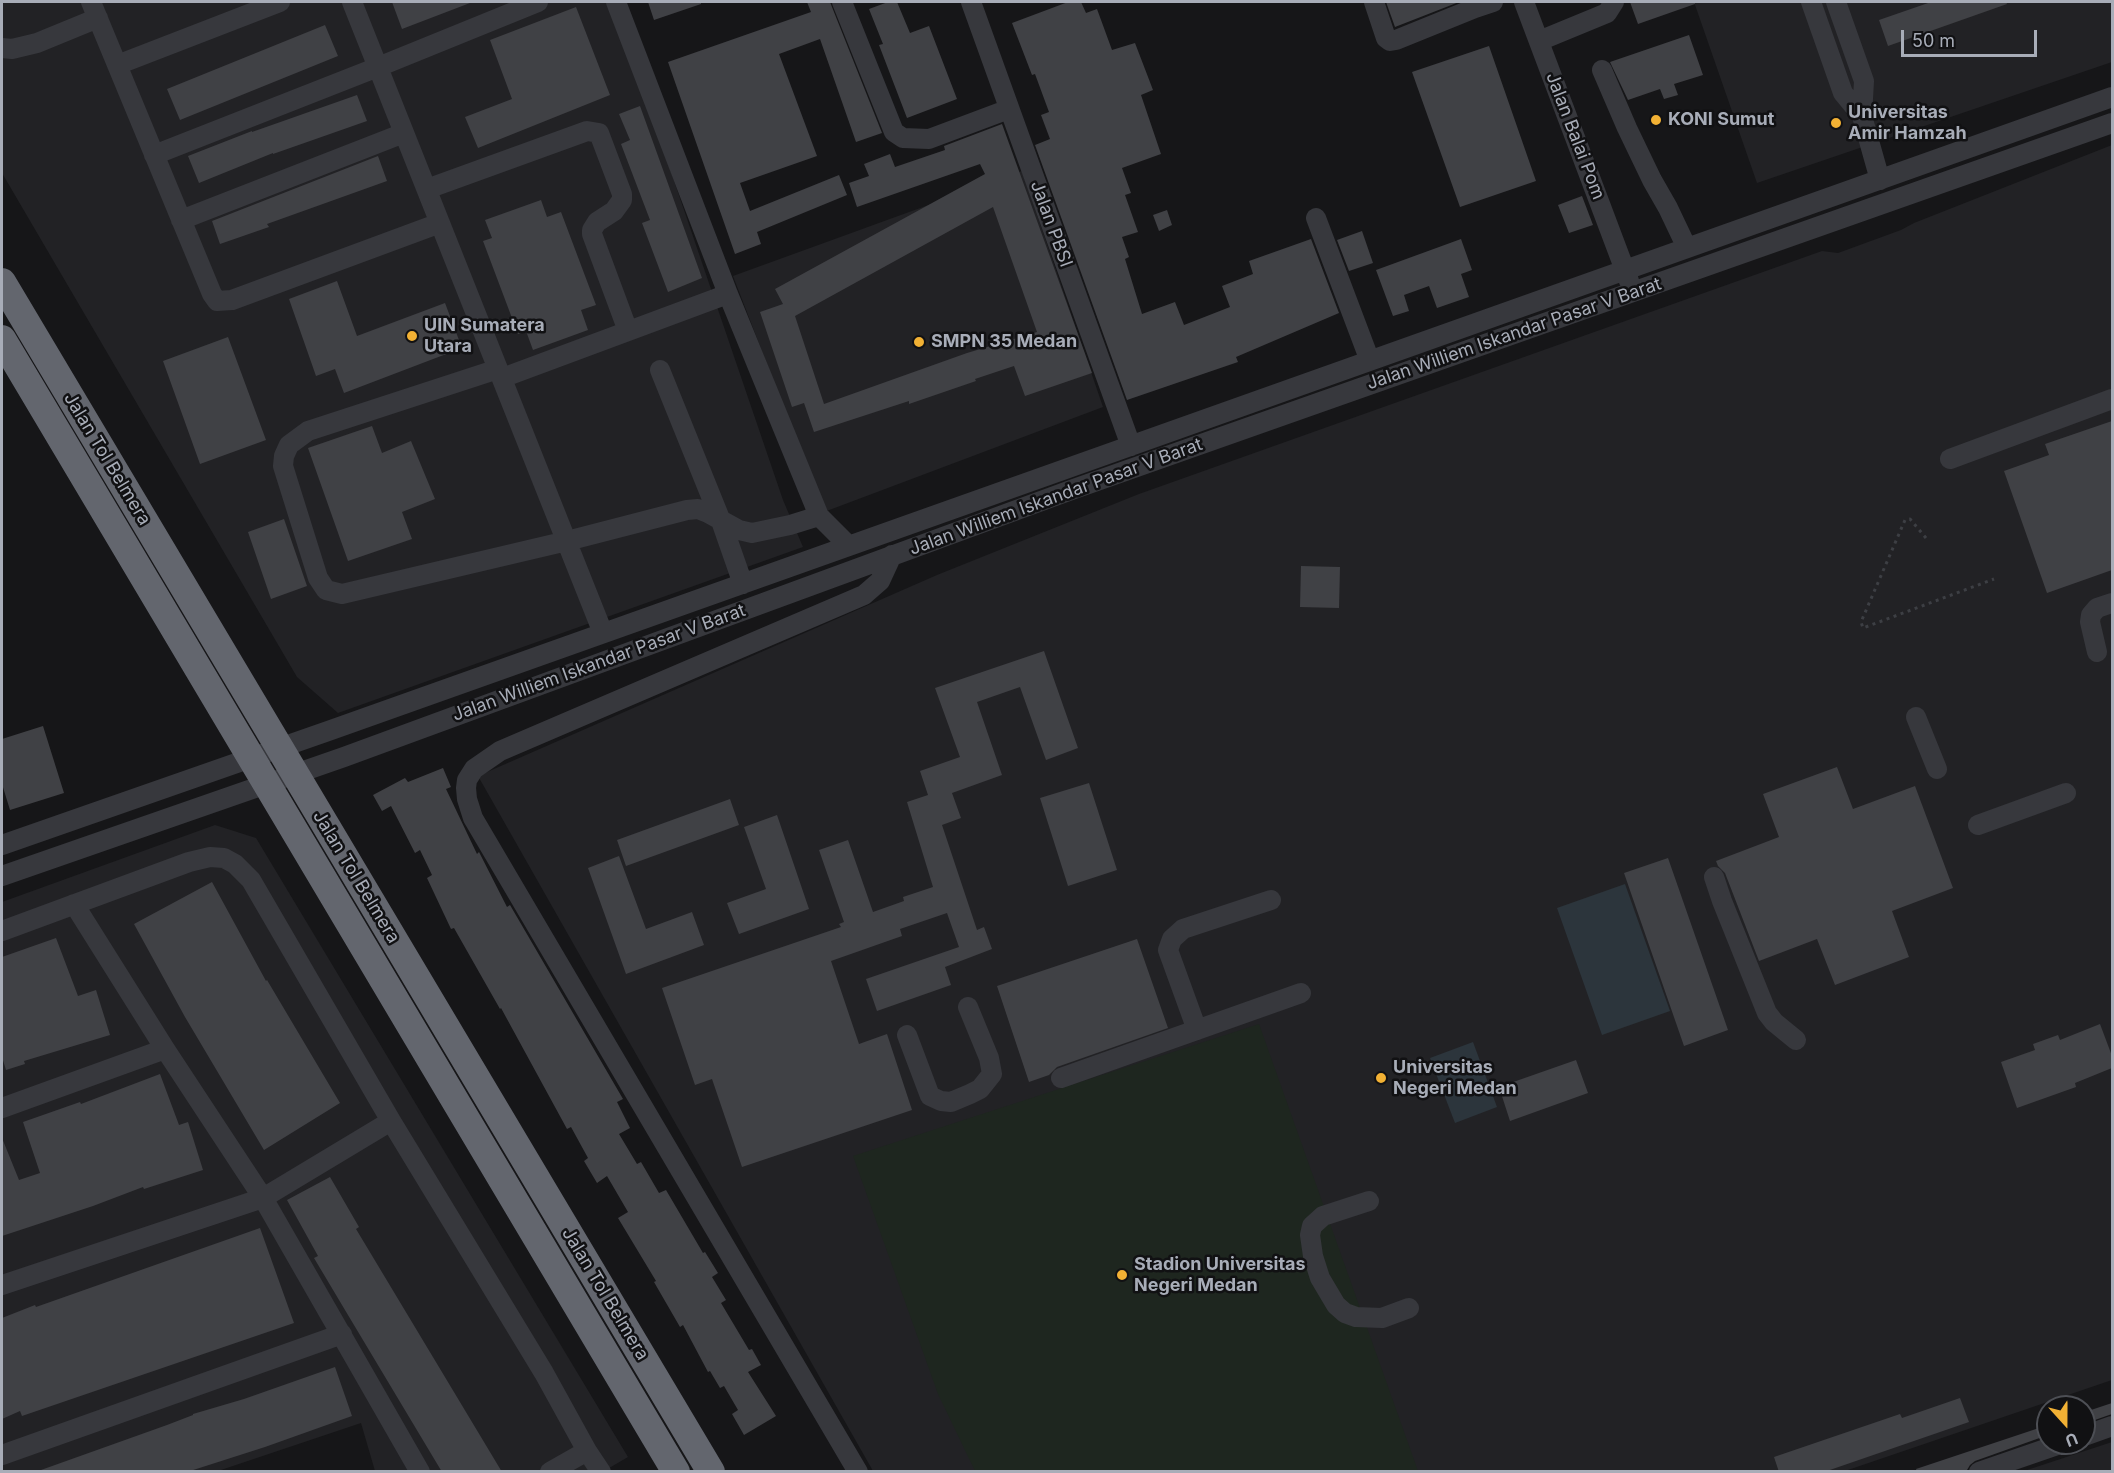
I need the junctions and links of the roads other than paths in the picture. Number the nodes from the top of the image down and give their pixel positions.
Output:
1 (280, 2) edge
2 (352, 2) edge
3 (538, 2) edge
4 (616, 2) edge
5 (842, 2) edge
6 (971, 2) edge
7 (1374, 2) edge
8 (1524, 2) edge
9 (1614, 2) edge
10 (1811, 2) edge
11 (1836, 2) edge
12 (1480, 4) edge
13 (95, 10) edge
14 (1539, 41) junction
15 (2, 48) edge
16 (117, 65) junction
17 (378, 67) junction
18 (1602, 70) dead end
19 (2112, 97) edge
20 (1009, 109) junction
21 (1862, 116) junction
22 (2112, 123) edge
23 (405, 133) junction
24 (154, 155) junction
25 (1880, 180) junction
26 (427, 189) junction
27 (1316, 218) dead end
28 (181, 220) junction
29 (441, 223) junction
30 (1687, 248) junction
31 (1625, 270) junction
32 (2, 282) edge
33 (1633, 292) junction
34 (728, 294) junction
35 (628, 331) junction
36 (2, 339) edge
37 (1402, 350) junction
38 (1370, 361) junction
39 (660, 370) dead end
40 (1410, 371) junction
41 (500, 373) junction
42 (2112, 399) edge
43 (1131, 446) junction
44 (1950, 459) dead end
45 (819, 516) junction
46 (721, 521) junction
47 (567, 541) junction
48 (849, 546) junction
49 (892, 555) junction
50 (742, 584) junction
51 (2112, 603) edge
52 (603, 633) junction
53 (2097, 652) dead end
54 (1916, 717) dead end
55 (1937, 769) dead end
56 (2066, 793) dead end
57 (1978, 825) dead end
58 (2, 845) edge
59 (2, 876) edge
60 (1714, 877) dead end
61 (1271, 900) dead end
62 (74, 904) junction
63 (2, 931) edge
64 (1301, 993) dead end
65 (968, 1007) dead end
66 (1197, 1030) junction
67 (907, 1035) dead end
68 (1796, 1040) dead end
69 (165, 1049) junction
70 (1061, 1078) dead end
71 (2, 1108) edge
72 (391, 1121) junction
73 (263, 1198) junction
74 (1369, 1201) dead end
75 (2, 1286) edge
76 (1409, 1308) dead end
77 (342, 1334) junction
78 (2112, 1426) edge
79 (2096, 1432) edge
80 (587, 1451) junction
81 (2036, 1452) edge
82 (2, 1455) edge
83 (420, 1472) edge
84 (550, 1472) edge
85 (601, 1472) edge
86 (676, 1472) edge
87 (711, 1472) edge
88 (858, 1472) edge
89 (1979, 1472) edge

1 - 16 street
2 - 17 street
3 - 17 street
4 - 34 street
5 - 20 street
6 - 20 street, Jalan PBSI
7 - 12 street
8 - 14 street, Jalan Balai Pom
9 - 14 street
10 - 21 street
11 - 21 street
13 - 15 street
13 - 16 street
14 - 31 street, Jalan Balai Pom
16 - 24 street
17 - 23 street
17 - 24 street
18 - 30 street
19 - 25 street, Jalan Williem Iskandar Pasar V Barat
20 - 43 street, Jalan PBSI
21 - 25 street
22 - 33 street, Jalan Williem Iskandar Pasar V Barat
23 - 26 street
23 - 28 street
24 - 28 street
25 - 30 street, Jalan Williem Iskandar Pasar V Barat
26 - 29 street
26 - 35 street
27 - 38 street
28 - 29 street
29 - 41 street
30 - 31 street, Jalan Williem Iskandar Pasar V Barat
31 - 33 street, Jalan Balai Pom
31 - 37 street, Jalan Williem Iskandar Pasar V Barat
32 - 87 highway, Jalan Tol Belmera
33 - 40 street, Jalan Williem Iskandar Pasar V Barat
34 - 35 street
34 - 45 street
35 - 41 street
36 - 86 highway, Jalan Tol Belmera
37 - 38 street, Jalan Williem Iskandar Pasar V Barat
37 - 40 street
38 - 43 street, Jalan Williem Iskandar Pasar V Barat
39 - 46 street
40 - 49 street, Jalan Williem Iskandar Pasar V Barat
41 - 47 street
41 - 47 street
42 - 44 street
43 - 48 street, Jalan Williem Iskandar Pasar V Barat
45 - 46 street
45 - 48 street
46 - 47 street
46 - 50 street
47 - 52 street
48 - 50 street, Jalan Williem Iskandar Pasar V Barat
49 - 59 street, Jalan Williem Iskandar Pasar V Barat
49 - 88 street
50 - 52 street, Jalan Williem Iskandar Pasar V Barat
51 - 53 street
52 - 58 street, Jalan Williem Iskandar Pasar V Barat
54 - 55 street
56 - 57 street
60 - 68 street
61 - 66 street
62 - 63 street
62 - 69 street
62 - 72 street
64 - 66 street
65 - 67 street
66 - 70 street
69 - 71 street
69 - 73 street
72 - 73 street
72 - 80 street
73 - 75 street
73 - 77 street
74 - 76 street
77 - 82 street
77 - 83 street
78 - 79 street
80 - 84 street
80 - 85 street
81 - 89 street

